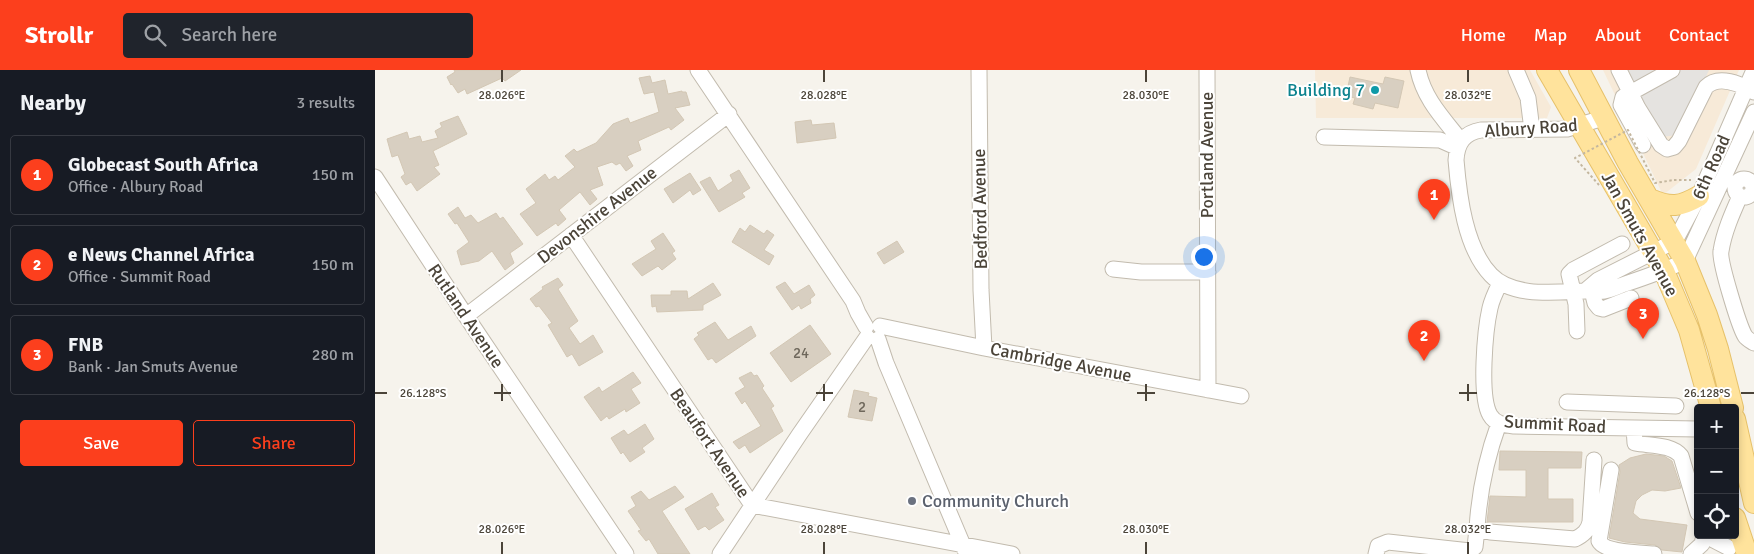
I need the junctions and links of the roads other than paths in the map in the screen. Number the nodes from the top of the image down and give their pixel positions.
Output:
1 (698, 70) edge
2 (979, 70) edge
3 (1207, 70) edge
4 (1418, 70) edge
5 (1516, 70) edge
6 (1549, 70) edge
7 (1579, 70) edge
8 (1619, 70) edge
9 (1673, 70) edge
10 (1754, 70) edge
11 (1750, 90) edge
12 (1631, 93) junction
13 (1754, 112) edge
14 (729, 114) junction
15 (1603, 118) junction
16 (1581, 126) junction
17 (1532, 130) junction
18 (1324, 137) dead end
19 (1459, 144) junction
20 (1643, 144) dead end
21 (1628, 162) junction
22 (375, 176) edge
23 (1702, 188) junction
24 (1741, 190) edge
25 (1650, 199) junction
26 (571, 236) junction
27 (1622, 244) dead end
28 (1663, 248) junction
29 (1685, 261) junction
30 (1113, 269) dead end
31 (1664, 271) junction
32 (1208, 272) junction
33 (1500, 283) junction
34 (1584, 291) junction
35 (1631, 298) dead end
36 (466, 316) junction
37 (1577, 331) dead end
38 (872, 332) junction
39 (1754, 343) edge
40 (984, 348) junction
41 (1208, 390) junction
42 (1241, 396) dead end
43 (1567, 402) dead end
44 (1627, 404) junction
45 (1710, 404) edge
46 (1731, 404) edge
47 (1676, 406) dead end
48 (1499, 423) junction
49 (1632, 428) junction
50 (1694, 429) edge
51 (1739, 437) edge
52 (1594, 460) dead end
53 (1611, 470) dead end
54 (1694, 500) edge
55 (1754, 503) edge
56 (752, 505) junction
57 (1477, 529) junction
58 (1703, 539) edge
59 (1714, 539) edge
60 (1736, 548) edge
61 (964, 549) edge
62 (1442, 551) edge
63 (626, 554) edge
64 (720, 554) edge
65 (1012, 554) edge
66 (1376, 554) edge
67 (1654, 554) edge
68 (1691, 554) edge

1 - 14 street
2 - 40 street, Bedford Avenue
3 - 32 street, Portland Avenue
4 - 19 street
5 - 17 street
6 - 16 main road, Jan Smuts Avenue
7 - 15 main road, Jan Smuts Avenue
8 - 12 street
9 - 12 street
10 - 11 street, 6th Road
11 - 12 street
11 - 23 street, 6th Road
12 - 20 street
13 - 24 street, 6th Road
14 - 26 street, Devonshire Avenue
14 - 38 street
15 - 16 street, Albury Road
15 - 21 main road, Jan Smuts Avenue
16 - 17 street, Albury Road
16 - 28 main road, Jan Smuts Avenue
17 - 19 street, Albury Road
18 - 19 street
19 - 33 street
21 - 25 main road, Jan Smuts Avenue
21 - 28 main road
22 - 36 street, Rutland Avenue
23 - 25 main road
23 - 28 street, 6th Road
24 - 29 street, 6th Road
24 - 39 street
25 - 28 main road, Jan Smuts Avenue
26 - 36 street, Devonshire Avenue
26 - 56 street, Beaufort Avenue
27 - 34 street
28 - 29 main road, Jan Smuts Avenue
28 - 31 main road, Jan Smuts Avenue
28 - 34 street
29 - 31 street
29 - 46 main road, Jan Smuts Avenue
30 - 32 street
31 - 34 street
31 - 45 main road, Jan Smuts Avenue
32 - 41 street, Portland Avenue
33 - 34 street
33 - 48 street, Summit Road
34 - 35 street
34 - 37 street
36 - 63 street, Rutland Avenue
38 - 40 street, Cambridge Avenue
38 - 56 street
38 - 61 street
40 - 41 street, Cambridge Avenue
41 - 42 street, Cambridge Avenue
43 - 44 street
44 - 47 street
44 - 49 street
48 - 49 street, Summit Road
48 - 57 street
49 - 50 street, Summit Road
49 - 54 street
51 - 55 main road, Jan Smuts Avenue
52 - 57 street
53 - 67 street
56 - 61 street, Beaufort Avenue
56 - 64 street
57 - 62 street
58 - 68 street
59 - 60 street
61 - 65 street, Beaufort Avenue
62 - 66 street

